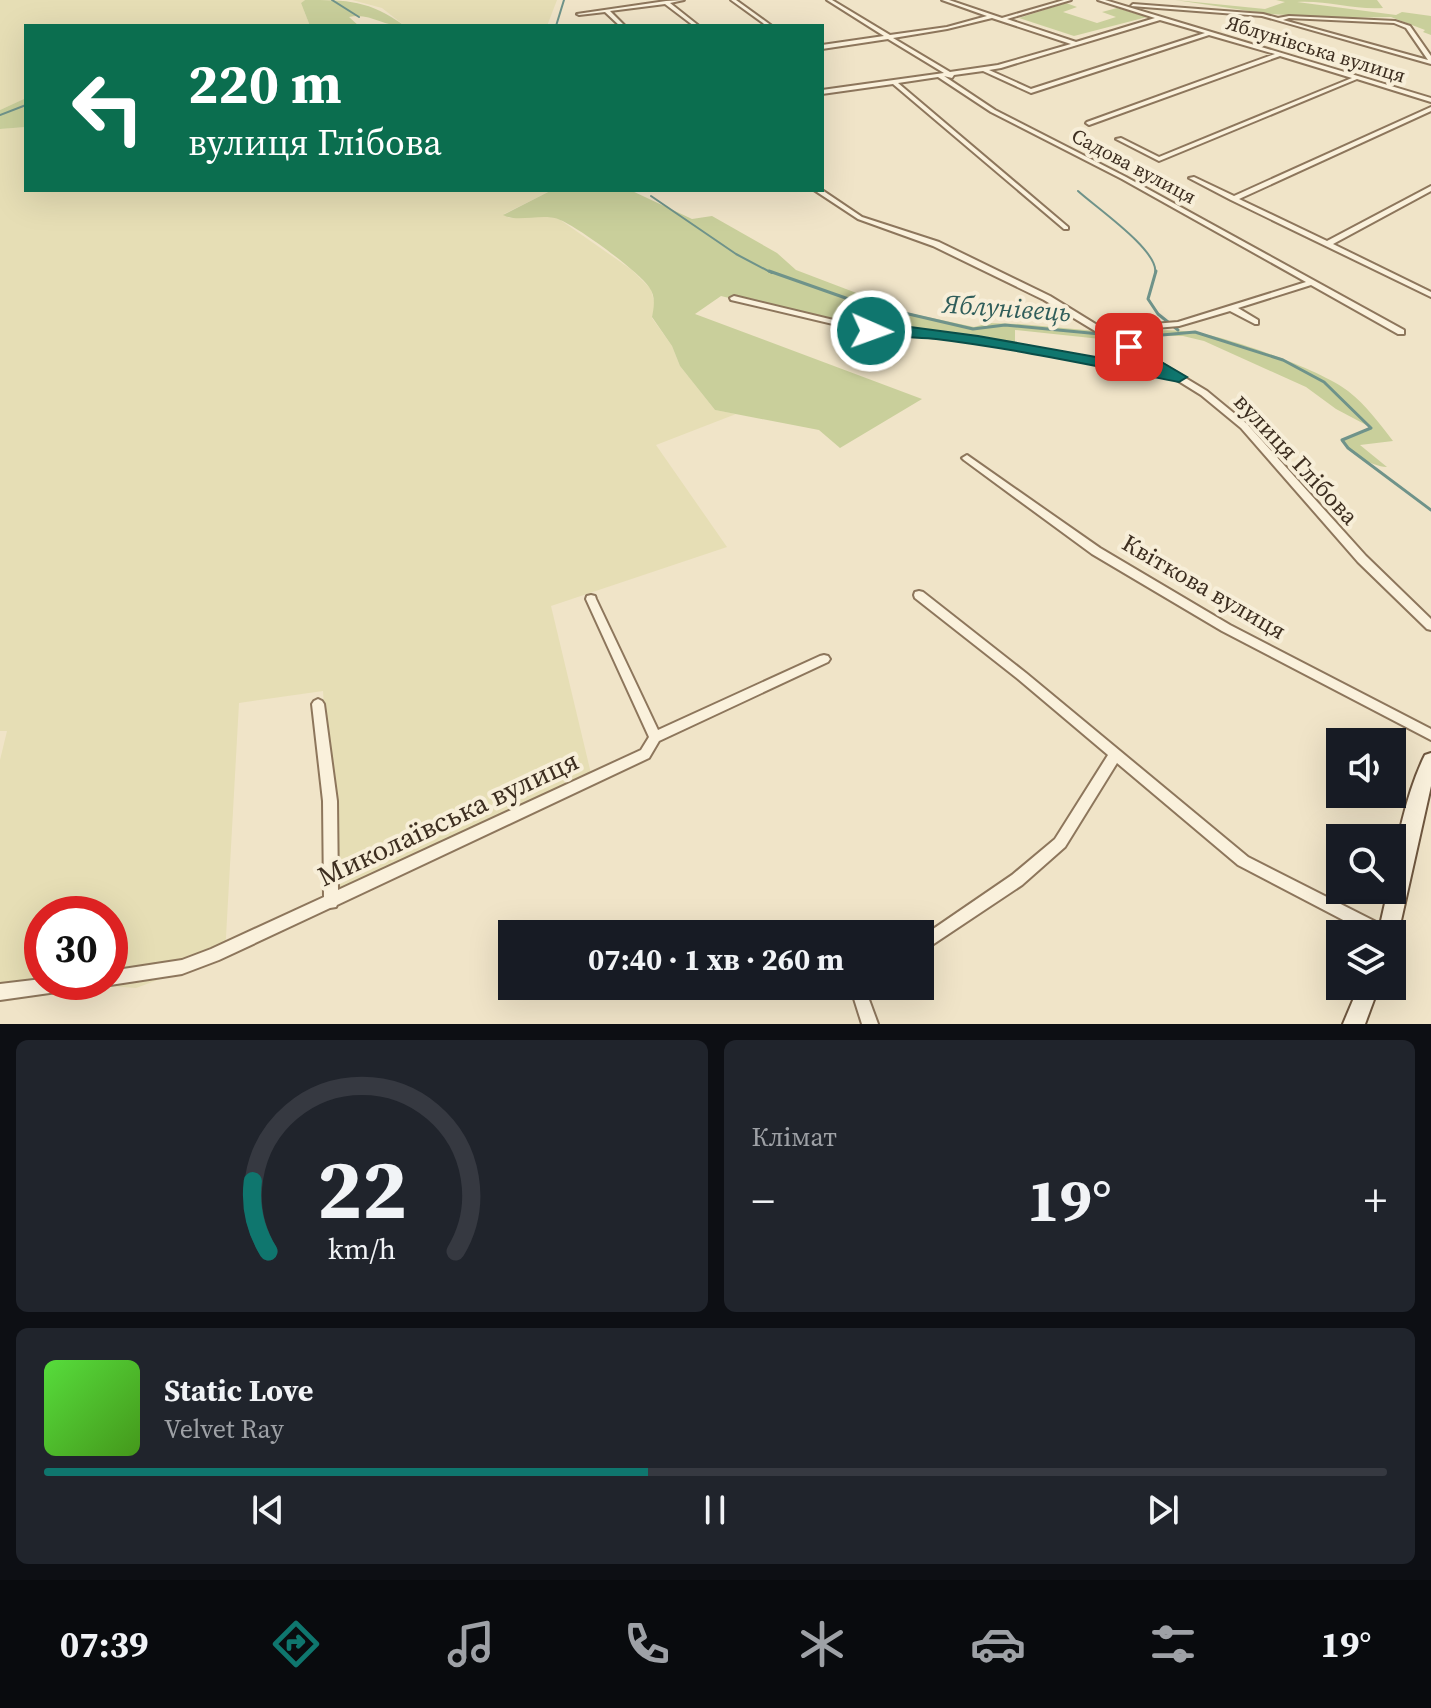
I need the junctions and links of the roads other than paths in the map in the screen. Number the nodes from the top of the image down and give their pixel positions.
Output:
1 (682, 0) edge
2 (733, 0) edge
3 (829, 0) edge
4 (946, 0) edge
5 (1069, 0) edge
6 (1100, 0) edge
7 (666, 2) junction
8 (1123, 7) junction
9 (606, 10) junction
10 (579, 14) dead end
11 (993, 16) junction
12 (1161, 18) junction
13 (1003, 19) junction
14 (1278, 20) junction
15 (621, 24) edge
16 (694, 24) edge
17 (767, 24) edge
18 (1209, 33) junction
19 (889, 37) junction
20 (1075, 43) junction
21 (824, 47) edge
22 (1280, 54) junction
23 (1431, 61) edge
24 (985, 70) junction
25 (952, 76) junction
26 (941, 77) junction
27 (1358, 77) junction
28 (894, 82) junction
29 (824, 92) edge
30 (1431, 100) edge
31 (1431, 109) edge
32 (1089, 123) dead end
33 (1119, 139) dead end
34 (1192, 178) dead end
35 (1431, 188) edge
36 (820, 192) edge
37 (1233, 199) junction
38 (1066, 228) dead end
39 (1327, 244) junction
40 (1311, 283) junction
41 (1431, 295) edge
42 (734, 298) dead end
43 (1233, 309) junction
44 (1255, 322) dead end
45 (1103, 330) junction
46 (1401, 332) dead end
47 (1179, 377) junction
48 (967, 458) dead end
49 (919, 595) dead end
50 (591, 599) dead end
51 (1431, 626) edge
52 (824, 659) dead end
53 (318, 704) dead end
54 (1431, 735) edge
55 (655, 737) junction
56 (1115, 755) junction
57 (1431, 760) edge
58 (331, 902) junction
59 (1359, 920) edge
60 (1390, 920) edge
61 (934, 936) edge
62 (128, 975) edge
63 (24, 989) edge
64 (0, 992) edge
65 (862, 1000) edge
66 (1363, 1000) edge
67 (870, 1024) edge
68 (1354, 1024) edge

1 - 7 street
2 - 17 street
3 - 19 street
4 - 11 street
5 - 13 street
6 - 8 street, Яблунівська вулиця
7 - 9 street
7 - 16 street
8 - 12 street, Яблунівська вулиця
8 - 14 street
9 - 10 street
9 - 15 street
11 - 13 street
11 - 19 street
12 - 18 street, Яблунівська вулиця
12 - 20 street
13 - 20 street
14 - 23 street
14 - 23 street
18 - 22 street, Яблунівська вулиця
18 - 24 street
19 - 21 street
19 - 25 street
20 - 24 street
22 - 27 street, Яблунівська вулиця
22 - 32 street
24 - 25 street
25 - 26 street
26 - 28 street
26 - 40 street, Садова вулиця
27 - 30 street, Яблунівська вулиця
27 - 33 street
28 - 29 street
28 - 38 street
31 - 37 street
34 - 37 street
35 - 39 street
36 - 45 street
37 - 39 street
39 - 41 street
40 - 43 street
40 - 46 street, Садова вулиця
42 - 47 street
43 - 44 street
43 - 45 street
45 - 47 street, вулиця Глібова
47 - 51 street, вулиця Глібова
48 - 54 street, Квіткова вулиця
49 - 56 street
50 - 55 street
52 - 55 street, Миколаївська вулиця
53 - 58 street
55 - 58 street, Миколаївська вулиця
56 - 59 street
56 - 61 street
57 - 60 main road
58 - 62 street, Миколаївська вулиця
63 - 64 street
65 - 67 street
66 - 68 main road

